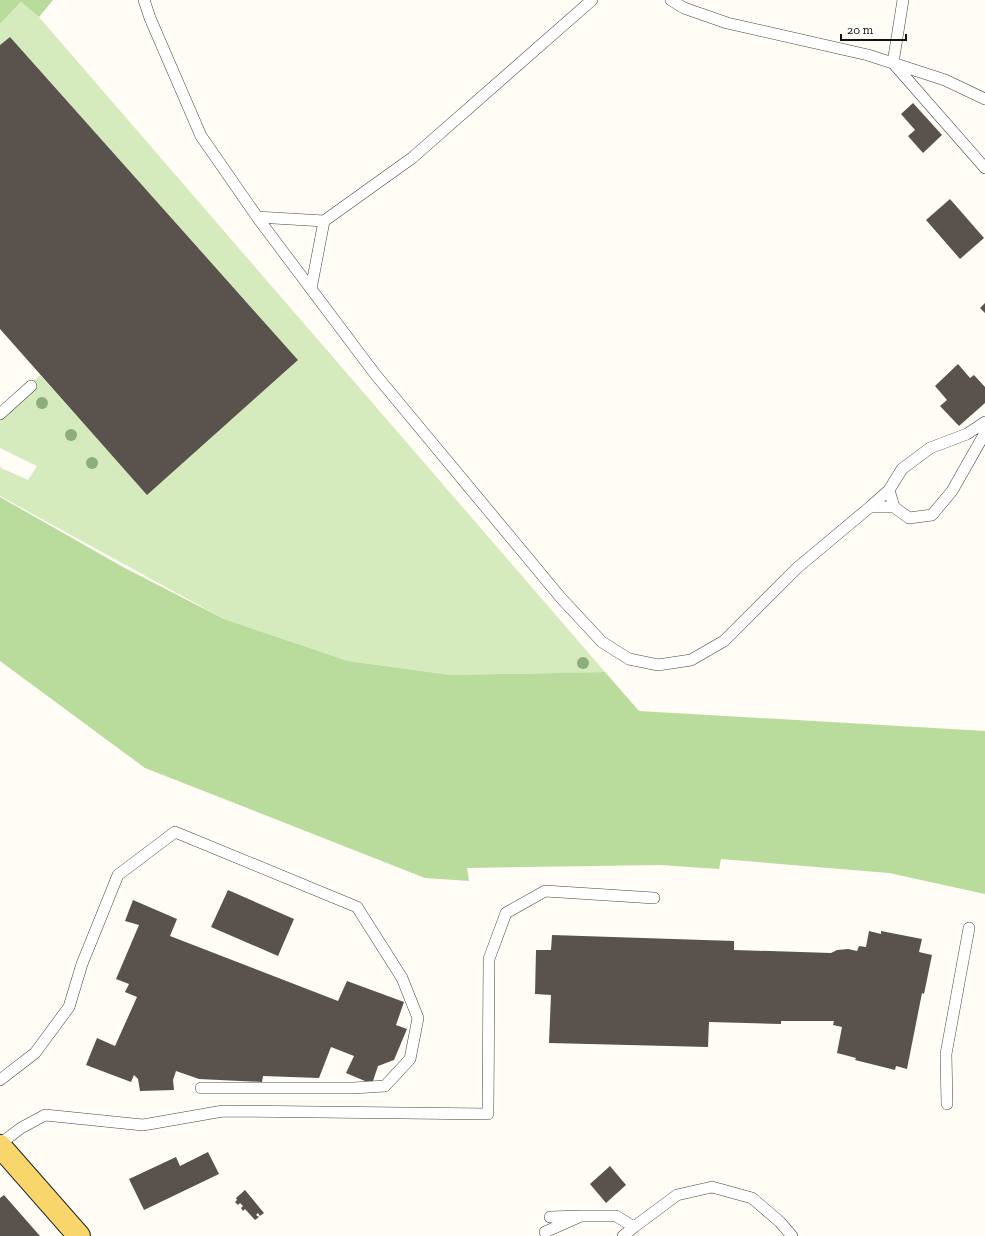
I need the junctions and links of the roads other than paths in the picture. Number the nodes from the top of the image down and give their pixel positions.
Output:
1 (144, 0) edge
2 (592, 0) edge
3 (671, 0) edge
4 (903, 0) edge
5 (893, 63) junction
6 (985, 99) edge
7 (985, 168) edge
8 (257, 217) junction
9 (324, 221) junction
10 (311, 289) junction
11 (31, 386) dead end
12 (0, 414) edge
13 (985, 422) edge
14 (985, 433) edge
15 (890, 490) junction
16 (870, 507) junction
17 (894, 507) junction
18 (654, 898) dead end
19 (969, 928) dead end
20 (0, 1080) edge
21 (201, 1088) dead end
22 (947, 1104) dead end
23 (0, 1145) edge
24 (581, 1216) junction
25 (550, 1217) dead end
26 (634, 1227) junction
27 (545, 1232) dead end
28 (80, 1236) edge
29 (624, 1236) edge
30 (792, 1236) edge

1 - 8 lane
2 - 9 lane
3 - 5 lane
4 - 5 lane
5 - 6 lane
5 - 7 lane
8 - 9 lane
8 - 10 lane
9 - 10 lane
10 - 16 lane
11 - 12 lane
13 - 15 lane
14 - 17 lane
15 - 16 lane
15 - 17 lane
16 - 17 lane
18 - 23 lane
19 - 22 lane
20 - 21 lane
23 - 28 main road
24 - 25 lane
24 - 26 lane
24 - 27 lane
26 - 29 lane
26 - 30 lane

